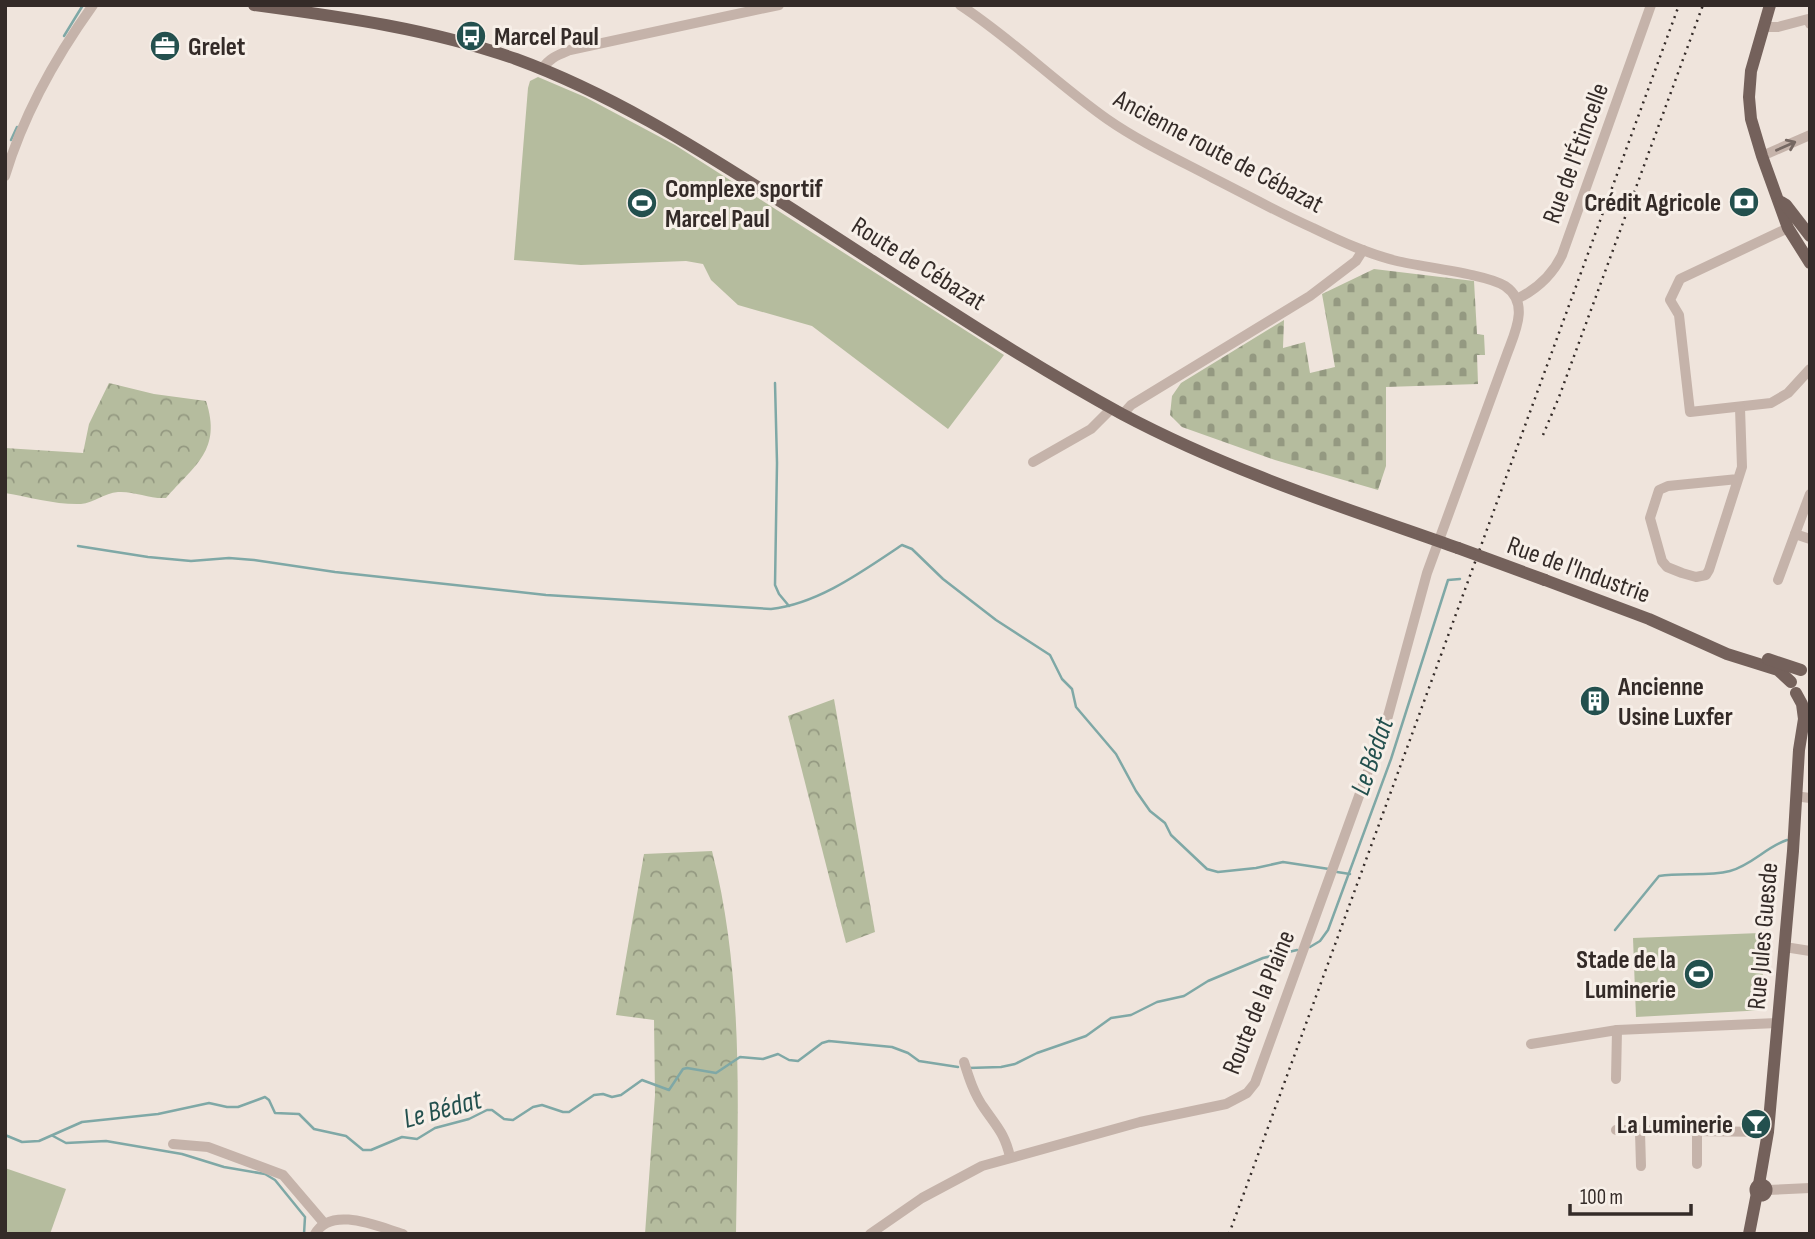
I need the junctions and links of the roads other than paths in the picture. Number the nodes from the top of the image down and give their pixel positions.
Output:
1 (93, 5) edge
2 (254, 5) edge
3 (779, 5) edge
4 (960, 5) edge
5 (1651, 5) edge
6 (1770, 5) edge
7 (1810, 24) edge
8 (1763, 27) junction
9 (542, 69) junction
10 (1810, 135) edge
11 (1762, 156) junction
12 (5, 176) edge
13 (1780, 202) junction
14 (1807, 228) edge
15 (1792, 233) junction
16 (1363, 250) junction
17 (1808, 257) edge
18 (1517, 299) junction
19 (1810, 369) edge
20 (1740, 408) junction
21 (1117, 411) junction
22 (1033, 462) dead end
23 (1738, 479) junction
24 (1810, 494) edge
25 (1795, 534) junction
26 (1810, 539) edge
27 (1438, 541) junction
28 (1778, 580) dead end
29 (1704, 642) junction
30 (1807, 670) edge
31 (1793, 688) junction
32 (1810, 695) edge
33 (1810, 725) edge
34 (1806, 797) edge
35 (1791, 948) junction
36 (1810, 951) edge
37 (1777, 1023) junction
38 (1617, 1030) junction
39 (1531, 1044) dead end
40 (964, 1062) dead end
41 (1616, 1079) dead end
42 (1616, 1130) dead end
43 (1640, 1132) junction
44 (1697, 1132) junction
45 (1768, 1132) junction
46 (173, 1144) dead end
47 (1010, 1157) junction
48 (1698, 1164) dead end
49 (1641, 1166) dead end
50 (1810, 1188) edge
51 (1762, 1190) junction
52 (324, 1223) junction
53 (315, 1234) edge
54 (403, 1234) edge
55 (870, 1234) edge
56 (1749, 1234) edge
57 (1755, 1234) edge

1 - 12 street
2 - 9 main road, Route de Cébazat
3 - 9 street
4 - 16 street, Ancienne route de Cébazat
5 - 18 street, Rue de l'Étincelle
6 - 8 main road
7 - 8 street
8 - 11 main road
9 - 21 main road, Route de Cébazat
11 -> 10 street
11 - 13 main road
13 - 14 main road
13 - 15 main road
14 - 15 street
15 - 17 main road
15 - 20 street
16 - 18 street
16 - 21 street
18 - 27 street
19 - 20 street
20 - 23 street
21 - 22 street
21 - 27 main road, Route de Cébazat
23 - 23 street
24 - 25 street
25 - 26 street
25 - 28 street
27 - 29 main road, Rue de l'Industrie, bridge
27 - 47 street, Route de la Plaine
29 - 30 main road, Rue de l'Industrie
29 - 31 main road, Rue de l'Industrie
30 - 31 main road
31 - 32 main road
31 - 37 main road, Rue Jules Guesde
33 - 34 main road, Rue Jules Guesde
34 - 35 main road, Rue Jules Guesde
35 - 36 street
35 - 51 main road, Rue Jules Guesde
37 - 38 street
37 - 45 main road, Rue Jules Guesde
38 - 39 street
38 - 41 street
40 - 47 street
42 - 43 street
43 - 44 street
43 - 49 street
44 - 45 street
44 - 48 street
45 - 51 main road, Rue Jules Guesde
46 - 52 street
47 - 55 street, Route de la Plaine
50 - 51 street
51 - 56 main road, Rue Jules Guesde
51 - 57 main road, Rue Jules Guesde
52 - 53 street
52 - 54 street

